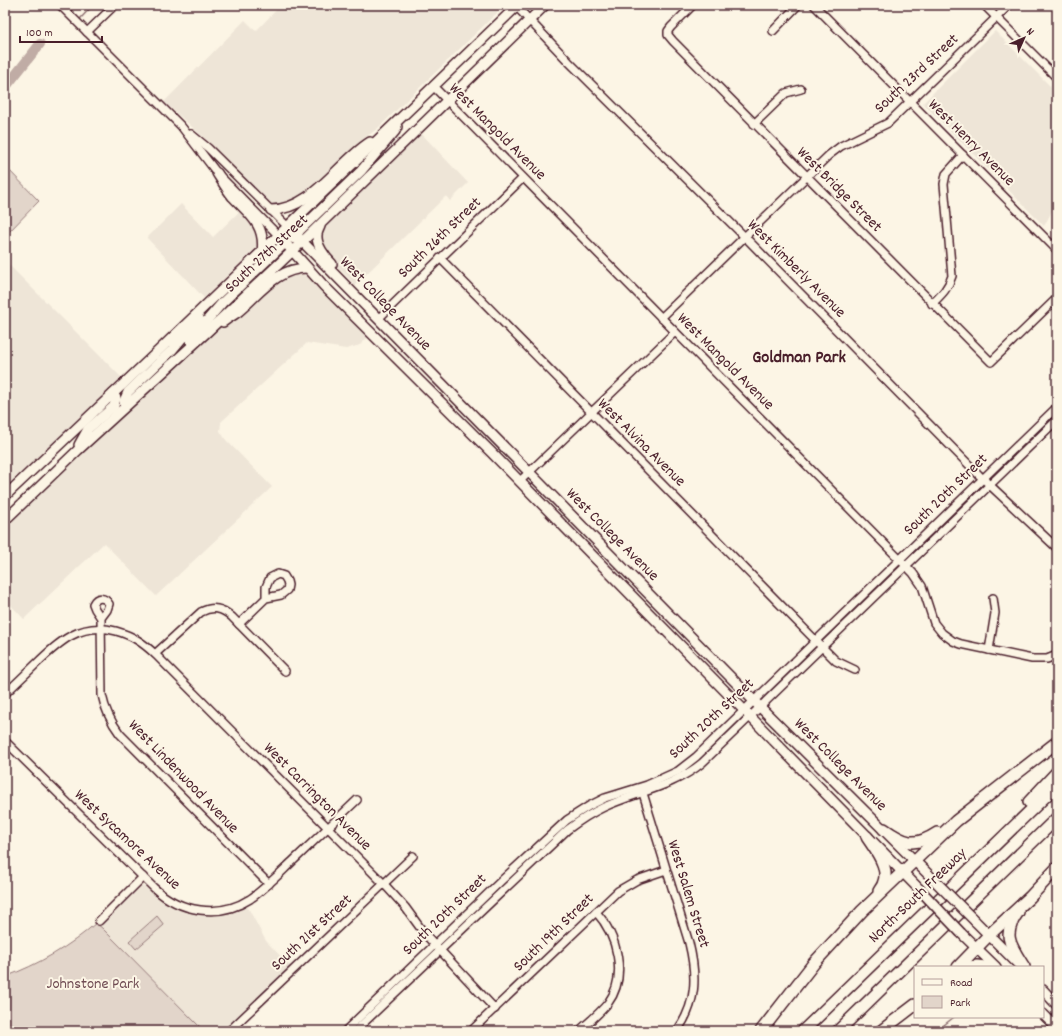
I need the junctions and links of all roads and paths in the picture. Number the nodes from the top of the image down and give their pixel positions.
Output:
1 (60, 5) edge
2 (115, 5) edge
3 (545, 5) edge
4 (693, 5) edge
5 (798, 5) edge
6 (814, 5) edge
7 (984, 5) edge
8 (1009, 5) edge
9 (518, 6) edge
10 (997, 18) junction
11 (530, 20) junction
12 (773, 31) dead end
13 (87, 32) junction
14 (1057, 78) edge
15 (434, 87) junction
16 (801, 89) dead end
17 (447, 101) junction
18 (911, 102) junction
19 (401, 118) junction
20 (754, 124) junction
21 (181, 126) junction
22 (388, 130) junction
23 (963, 154) junction
24 (218, 173) junction
25 (806, 177) junction
26 (523, 178) junction
27 (271, 210) junction
28 (320, 224) junction
29 (288, 227) junction
30 (744, 237) junction
31 (299, 238) junction
32 (282, 239) junction
33 (1057, 250) edge
34 (292, 251) junction
35 (262, 252) junction
36 (440, 258) junction
37 (307, 268) junction
38 (1057, 298) edge
39 (932, 304) junction
40 (205, 306) junction
41 (375, 316) junction
42 (661, 318) junction
43 (207, 332) junction
44 (675, 332) junction
45 (172, 363) junction
46 (113, 394) junction
47 (125, 406) junction
48 (1057, 407) edge
49 (592, 412) junction
50 (1057, 420) edge
51 (78, 450) junction
52 (529, 472) junction
53 (983, 479) junction
54 (520, 481) junction
55 (990, 485) junction
56 (5, 496) edge
57 (5, 520) edge
58 (1055, 543) edge
59 (900, 560) junction
60 (906, 566) junction
61 (266, 598) dead end
62 (992, 598) dead end
63 (101, 618) dead end
64 (239, 624) junction
65 (101, 628) junction
66 (816, 640) junction
67 (823, 647) junction
68 (989, 650) junction
69 (155, 654) junction
70 (1057, 655) edge
71 (285, 670) dead end
72 (855, 670) dead end
73 (5, 694) edge
74 (757, 704) junction
75 (748, 713) junction
76 (5, 741) edge
77 (1057, 742) edge
78 (1057, 772) edge
79 (1057, 785) edge
80 (642, 790) junction
81 (357, 800) dead end
82 (1057, 819) edge
83 (956, 821) junction
84 (328, 828) junction
85 (884, 829) junction
86 (867, 837) junction
87 (413, 856) dead end
88 (915, 861) junction
89 (973, 865) junction
90 (1057, 868) edge
91 (666, 870) junction
92 (902, 873) junction
93 (143, 877) junction
94 (268, 884) junction
95 (384, 884) junction
96 (1030, 897) junction
97 (868, 905) junction
98 (596, 912) junction
99 (99, 921) dead end
100 (989, 935) junction
101 (435, 945) junction
102 (977, 948) junction
103 (440, 951) junction
104 (959, 966) edge
105 (995, 966) edge
106 (1020, 966) edge
107 (1023, 966) edge
108 (1044, 991) edge
109 (1057, 1005) edge
110 (914, 1007) edge
111 (495, 1009) junction
112 (1044, 1015) edge
113 (1057, 1028) edge
114 (229, 1031) edge
115 (344, 1031) edge
116 (355, 1031) edge
117 (471, 1031) edge
118 (579, 1031) edge
119 (678, 1031) edge
120 (761, 1031) edge
121 (803, 1031) edge
122 (838, 1031) edge
123 (881, 1031) edge

1 - 13 street, West College Avenue
2 - 13 street
3 - 11 main road, South 27th Street
4 - 20 street, West Bridge Street
5 - 12 street
6 - 18 street, West Henry Avenue
7 - 10 street
8 - 10 street, South 23rd Street
9 - 11 street, West Kimberly Avenue
9 - 15 main road, South 27th Street
10 - 14 street
10 - 18 street, South 23rd Street
11 - 17 main road, South 27th Street
11 - 30 street, West Kimberly Avenue
13 - 21 street, West College Avenue
15 - 17 street, West Mangold Avenue
15 - 19 main road, South 27th Street
16 - 20 street
17 - 26 street, West Mangold Avenue
17 - 28 main road, South 27th Street
18 - 23 street, West Henry Avenue
18 - 25 street, South 23rd Street
19 - 22 main road, South 27th Street
19 - 31 main road
20 - 25 street, West Bridge Street
21 - 24 street, West College Avenue
21 - 27 street, West College Avenue
22 - 27 main road
22 - 29 main road, South 27th Street
23 - 33 street, West Henry Avenue
23 - 39 street
24 - 32 street, West College Avenue
24 - 35 main road
25 - 30 street, South 23rd Street
25 - 39 street, West Bridge Street
26 - 36 street, South 26th Street
26 - 42 street, West Mangold Avenue
27 - 29 street, West College Avenue
28 - 31 main road, South 27th Street
28 - 41 main road
29 - 31 main road, West College Avenue
29 - 32 main road, South 27th Street
30 - 42 street, South 23rd Street
30 - 53 street, West Kimberly Avenue
31 - 34 main road, South 27th Street
31 - 41 main road, West College Avenue
32 - 34 main road, West College Avenue
32 - 35 main road, South 27th Street
32 - 45 main road
34 - 37 main road, West College Avenue
34 - 43 main road, South 27th Street
35 - 40 main road, South 27th Street
36 - 41 street, South 26th Street
36 - 49 street, West Alvina Avenue
37 - 43 main road
37 - 54 main road, West College Avenue
38 - 39 street, West Bridge Street
40 - 46 main road, South 27th Street
40 - 47 main road
41 - 52 main road, West College Avenue
42 - 44 street, West Mangold Avenue
43 - 45 main road, South 27th Street
44 - 49 street
44 - 59 street, West Mangold Avenue
45 - 47 main road, South 27th Street
46 - 51 main road
46 - 56 main road, South 27th Street
47 - 51 main road, South 27th Street
48 - 53 street, South 20th Street
49 - 52 street
49 - 66 street, West Alvina Avenue
50 - 55 street, South 20th Street
51 - 57 main road, South 27th Street
52 - 54 street
52 - 74 main road, West College Avenue
53 - 55 street, West Kimberly Avenue
53 - 59 street, South 20th Street
54 - 75 main road, West College Avenue
55 - 58 street, West Kimberly Avenue
55 - 60 street, South 20th Street
59 - 60 street, West Mangold Avenue
59 - 66 street, South 20th Street
60 - 67 street, South 20th Street
60 - 68 street, West Mangold Avenue
61 - 64 street
62 - 68 street
63 - 65 street, West Lindenwood Avenue
64 - 69 street
64 - 71 street
65 - 69 street, West Carrington Avenue
65 - 73 street
65 - 94 street, West Lindenwood Avenue
66 - 67 street, West Alvina Avenue
66 - 74 street, South 20th Street
67 - 72 street, West Alvina Avenue
67 - 74 street, South 20th Street
68 - 70 street, West Mangold Avenue
69 - 84 street, West Carrington Avenue
74 - 75 street, South 20th Street
74 - 85 main road, West College Avenue
75 - 80 street, South 20th Street
75 - 86 main road, West College Avenue
76 - 93 street, West Sycamore Avenue
77 - 83 highway
78 - 89 highway
79 - 89 highway, North-South Freeway
80 - 91 street, West Salem Street
80 - 101 street, South 20th Street
80 - 103 street, South 20th Street
81 - 84 street, West Sycamore Avenue
82 - 122 highway
83 - 85 highway
83 - 88 highway
84 - 94 street, West Sycamore Avenue
84 - 95 street, West Carrington Avenue
85 - 88 main road, West College Avenue
86 - 92 main road, West College Avenue
86 - 97 highway
87 - 95 street, South 21st Street
88 - 92 highway
88 - 100 main road, West College Avenue, bridge
89 - 121 highway, North-South Freeway
90 - 96 highway
91 - 98 street, South 19th Street
91 - 119 street, West Salem Street
92 - 97 highway
92 - 102 main road, West College Avenue, bridge
93 - 94 street, West Sycamore Avenue
93 - 99 street
95 - 101 street, West Carrington Avenue
95 - 114 street, South 21st Street
96 - 100 highway
96 - 107 highway
97 - 120 highway
98 - 111 street, South 19th Street
98 - 118 street
100 - 102 highway
100 - 106 main road, West College Avenue
101 - 103 street, West Carrington Avenue
101 - 115 street, South 20th Street
102 - 104 highway
102 - 105 main road, West College Avenue
103 - 111 street, West Carrington Avenue
103 - 116 street, South 20th Street
108 - 109 main road
110 - 123 highway
111 - 117 street, South 19th Street
112 - 113 main road

